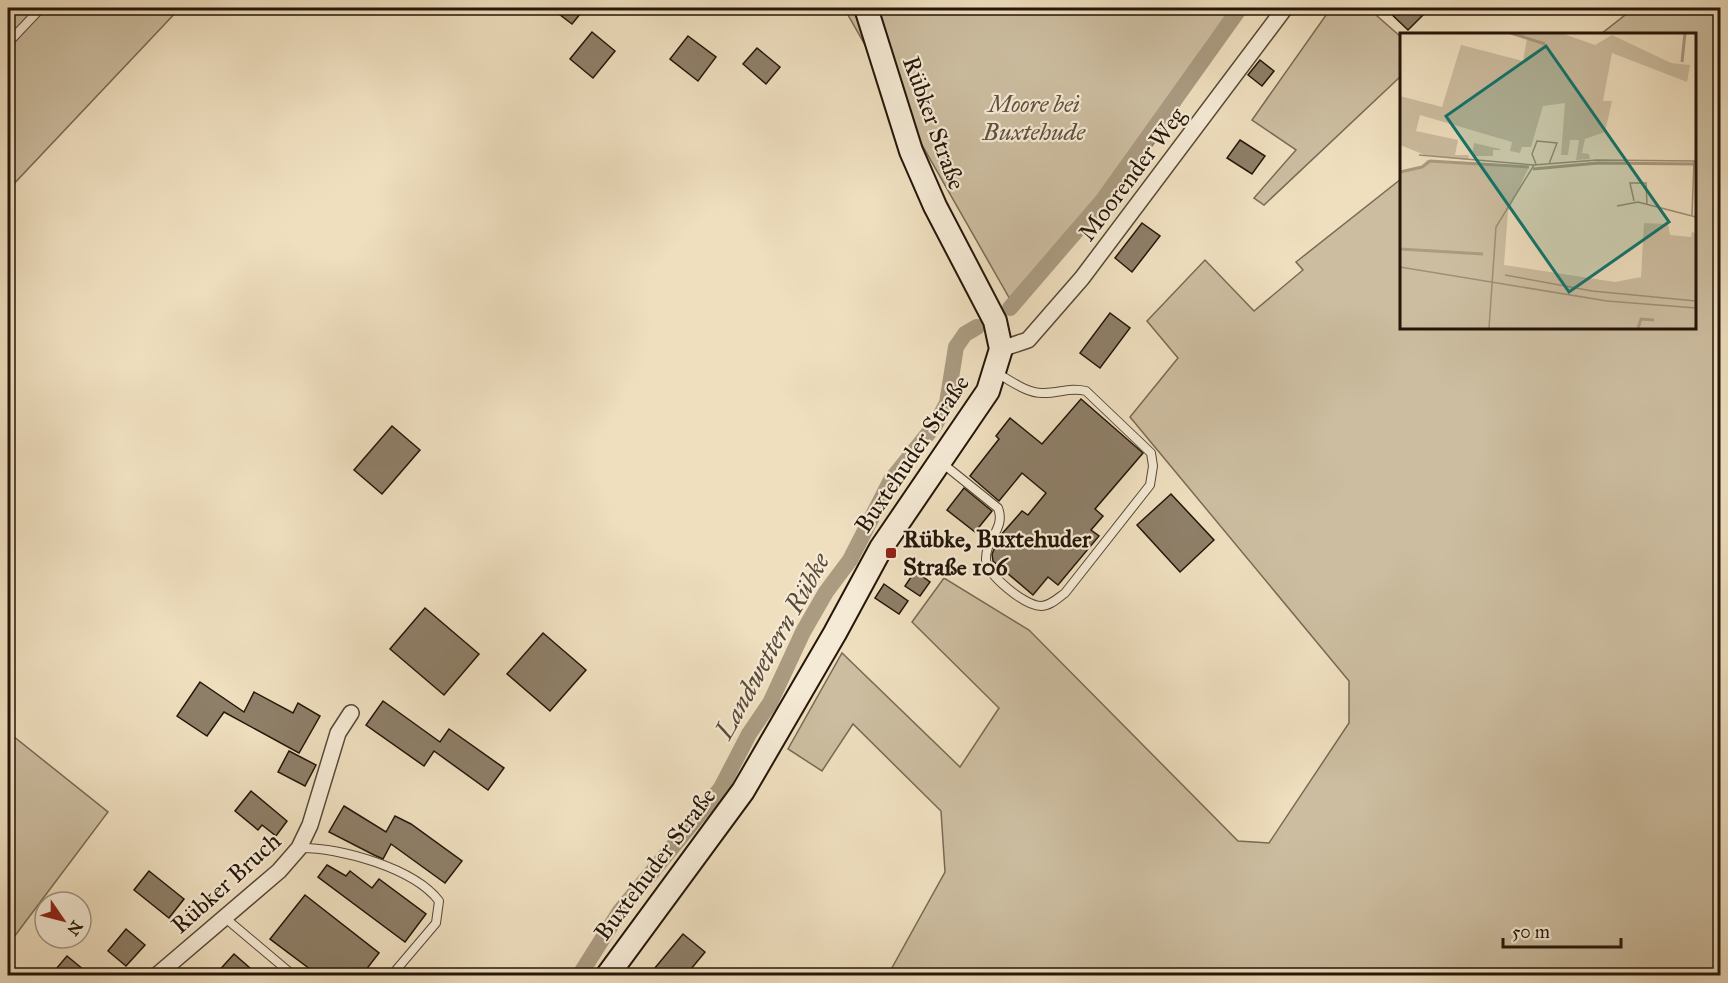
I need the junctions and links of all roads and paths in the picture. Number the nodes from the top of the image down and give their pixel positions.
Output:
1 (41, 8) edge
2 (867, 8) edge
3 (1285, 8) edge
4 (8, 43) edge
5 (959, 253) joint
6 (1000, 349) junction
7 (996, 373) junction
8 (939, 461) junction
9 (351, 713) dead end
10 (299, 848) junction
11 (224, 917) junction
12 (156, 975) edge
13 (294, 975) edge
14 (391, 975) edge
15 (607, 975) edge

1 - 4 lane
2 - 5 street, Rübker Straße
3 - 6 street, Moorender Weg
5 - 6 street, Buxtehuder Straße
6 - 7 street, Buxtehuder Straße
7 - 8 street, Buxtehuder Straße
7 - 8 lane
8 - 15 street, Buxtehuder Straße
9 - 10 street, Rübker Bruch
10 - 11 street, Rübker Bruch
10 - 14 lane
11 - 12 street, Rübker Bruch
11 - 13 lane

